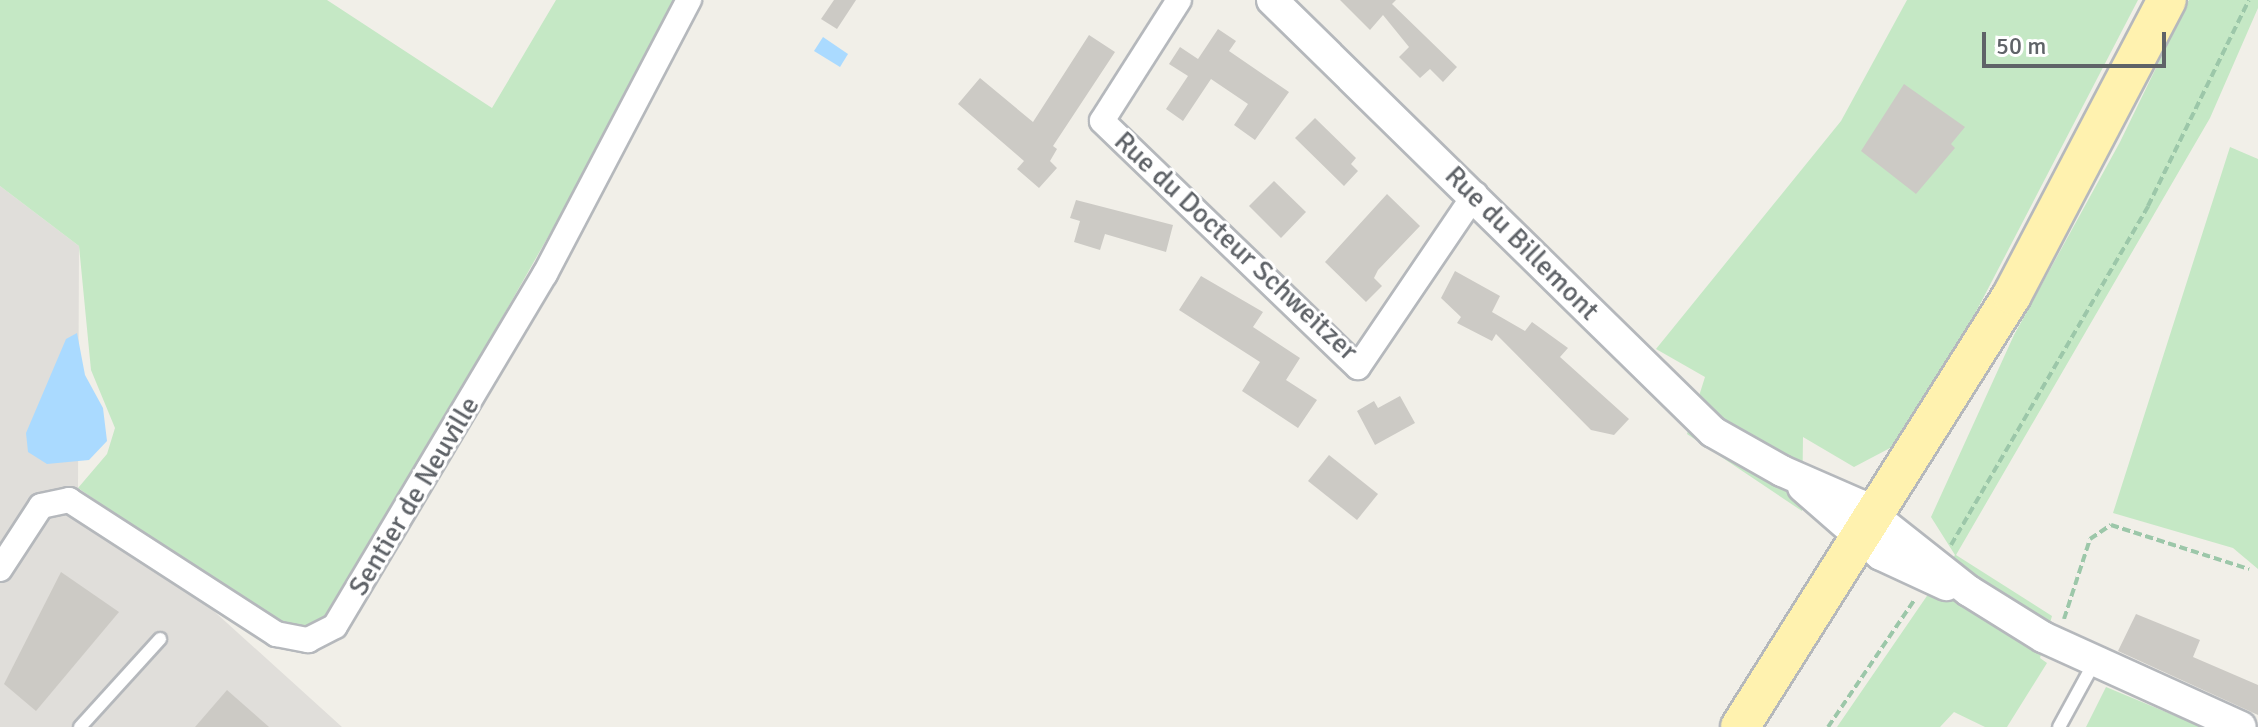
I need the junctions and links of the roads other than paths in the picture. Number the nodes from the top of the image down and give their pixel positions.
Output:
1 (689, 0) edge
2 (1179, 0) edge
3 (1272, 0) edge
4 (2167, 0) edge
5 (1475, 194) junction
6 (1879, 535) junction
7 (0, 569) edge
8 (160, 639) dead end
9 (2094, 663) junction
10 (80, 727) edge
11 (1740, 727) edge
12 (1750, 727) edge
13 (2059, 727) edge
14 (2241, 727) edge

1 - 7 street, Sentier de Neuville
2 - 5 street, Rue du Docteur Schweitzer
3 - 5 street, Rue du Billemont
4 - 6 main road
5 - 6 street, Rue du Billemont
6 - 9 street, Rue du Billemont
6 - 11 main road
6 - 12 main road
8 - 10 lane
9 - 13 lane
9 - 14 street, Rue du Billemont

